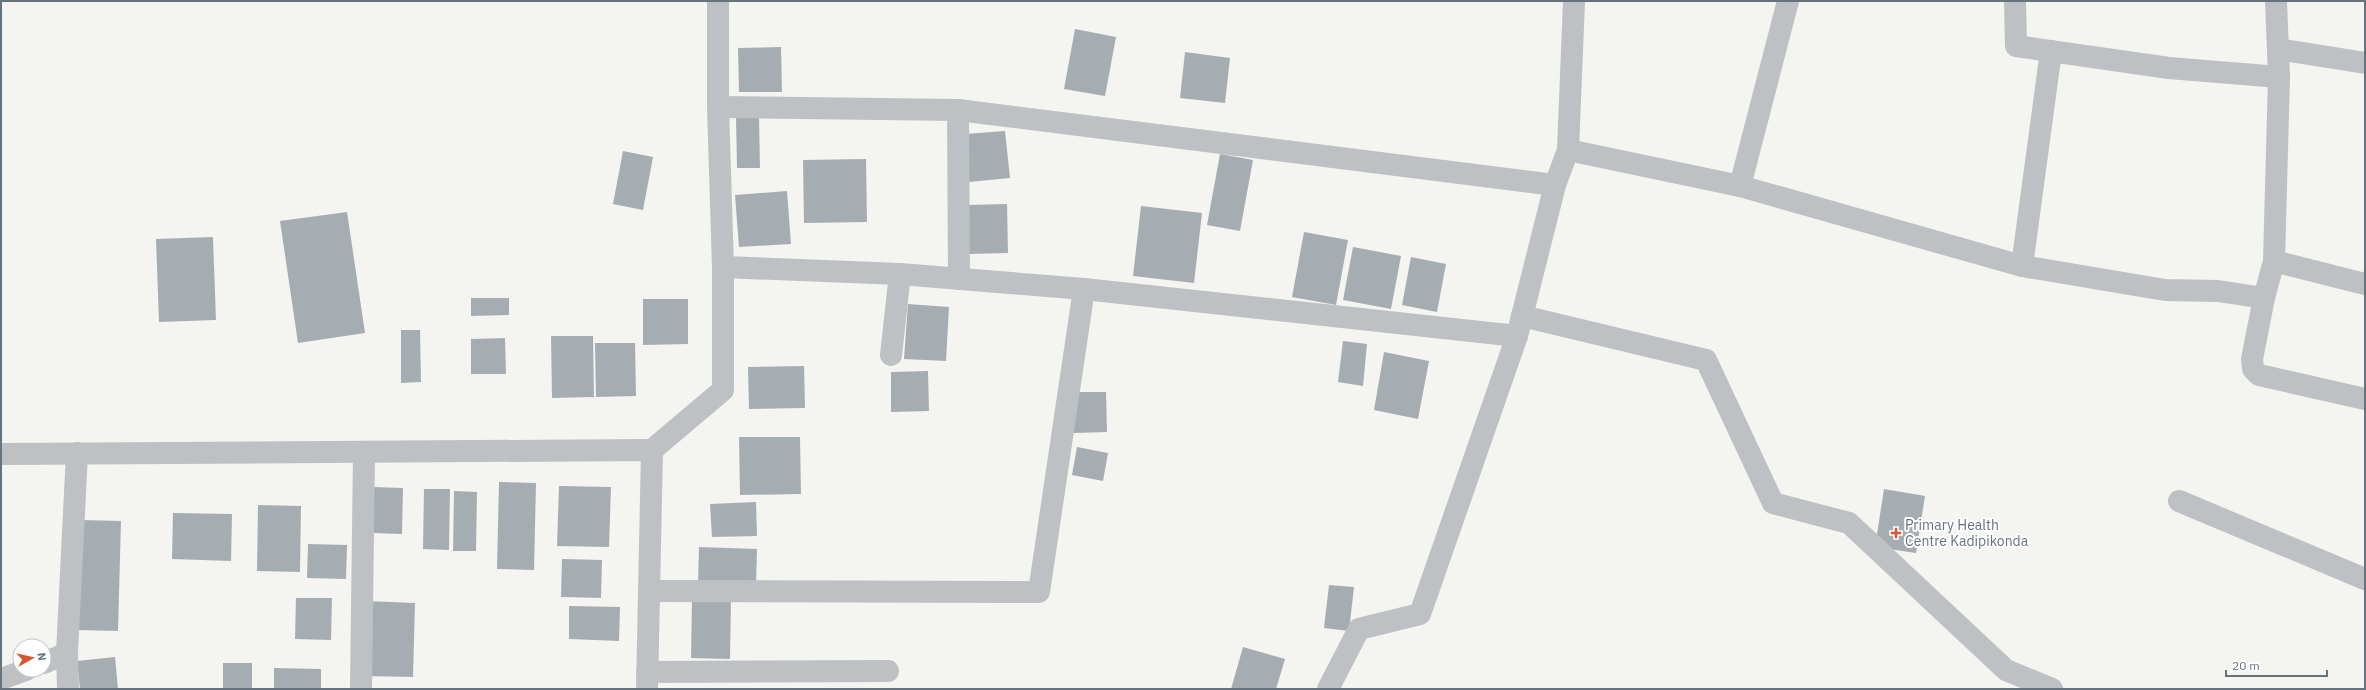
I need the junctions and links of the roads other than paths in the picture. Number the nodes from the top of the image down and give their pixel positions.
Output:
1 (718, 1) edge
2 (1574, 1) edge
3 (1788, 1) edge
4 (2015, 1) edge
5 (2276, 1) edge
6 (2278, 49) junction
7 (2051, 51) junction
8 (2365, 63) edge
9 (2279, 77) junction
10 (718, 107) junction
11 (958, 110) junction
12 (1568, 150) junction
13 (1555, 185) junction
14 (1740, 186) junction
15 (2274, 261) junction
16 (2022, 266) junction
17 (723, 267) junction
18 (900, 274) junction
19 (959, 279) junction
20 (2365, 284) edge
21 (1084, 289) junction
22 (2264, 298) junction
23 (1519, 326) junction
24 (890, 355) dead end
25 (2365, 399) edge
26 (652, 450) junction
27 (77, 453) junction
28 (364, 453) junction
29 (1, 454) edge
30 (2179, 501) dead end
31 (2365, 578) edge
32 (649, 591) junction
33 (67, 653) junction
34 (52, 659) edge
35 (888, 671) dead end
36 (12, 675) edge
37 (1, 679) edge
38 (647, 680) edge
39 (68, 689) edge
40 (361, 689) edge
41 (1328, 689) edge
42 (2052, 689) edge

1 - 10 street
2 - 12 street
3 - 14 street
4 - 7 street
5 - 6 street
6 - 8 street
6 - 9 street
7 - 9 street
7 - 16 street
9 - 15 street
10 - 11 street
10 - 17 street
11 - 13 street
11 - 19 street
12 - 13 street
12 - 14 street
13 - 23 street
14 - 16 street
15 - 20 street
15 - 22 street
16 - 22 street
17 - 18 street
17 - 26 street
18 - 19 street
18 - 24 street
19 - 21 street
21 - 23 street
21 - 32 street
22 - 25 street
23 - 41 street
23 - 42 street
26 - 28 street
26 - 32 street
27 - 28 street
27 - 29 street
27 - 33 street
28 - 40 street
30 - 31 street
32 - 38 street
33 - 34 street
33 - 39 street
35 - 38 street
36 - 37 street

